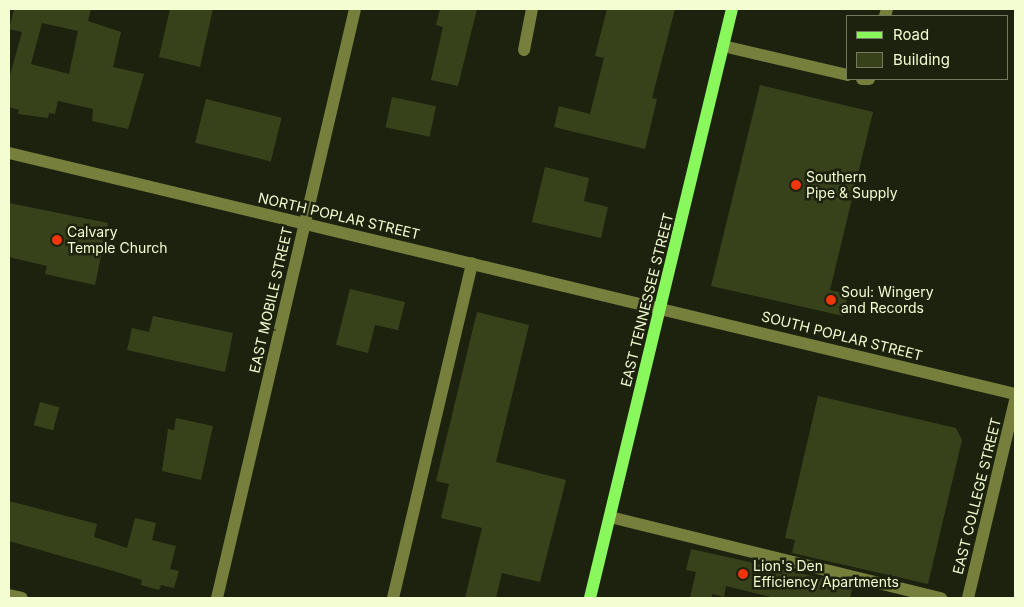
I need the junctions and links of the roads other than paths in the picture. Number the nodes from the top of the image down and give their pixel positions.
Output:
1 (356, 9) edge
2 (532, 9) edge
3 (732, 9) edge
4 (723, 46) junction
5 (524, 50) dead end
6 (846, 75) edge
7 (9, 153) edge
8 (305, 223) junction
9 (472, 263) junction
10 (662, 308) junction
11 (1015, 394) edge
12 (1015, 400) edge
13 (610, 517) junction
14 (9, 595) edge
15 (22, 598) edge
16 (217, 598) edge
17 (393, 598) edge
18 (590, 598) edge
19 (941, 598) edge
20 (968, 598) edge

1 - 8 street, EAST MOBILE STREET
2 - 5 street
3 - 4 main road, EAST TENNESSEE STREET
4 - 6 street
4 - 10 main road, EAST TENNESSEE STREET
7 - 8 street, NORTH POPLAR STREET
8 - 9 street, NORTH POPLAR STREET
8 - 16 street, EAST MOBILE STREET
9 - 10 street, NORTH POPLAR STREET
9 - 17 street
10 - 11 street, SOUTH POPLAR STREET
10 - 13 main road, EAST TENNESSEE STREET
12 - 20 street, EAST COLLEGE STREET
13 - 18 main road, EAST TENNESSEE STREET
13 - 19 street
14 - 15 street

